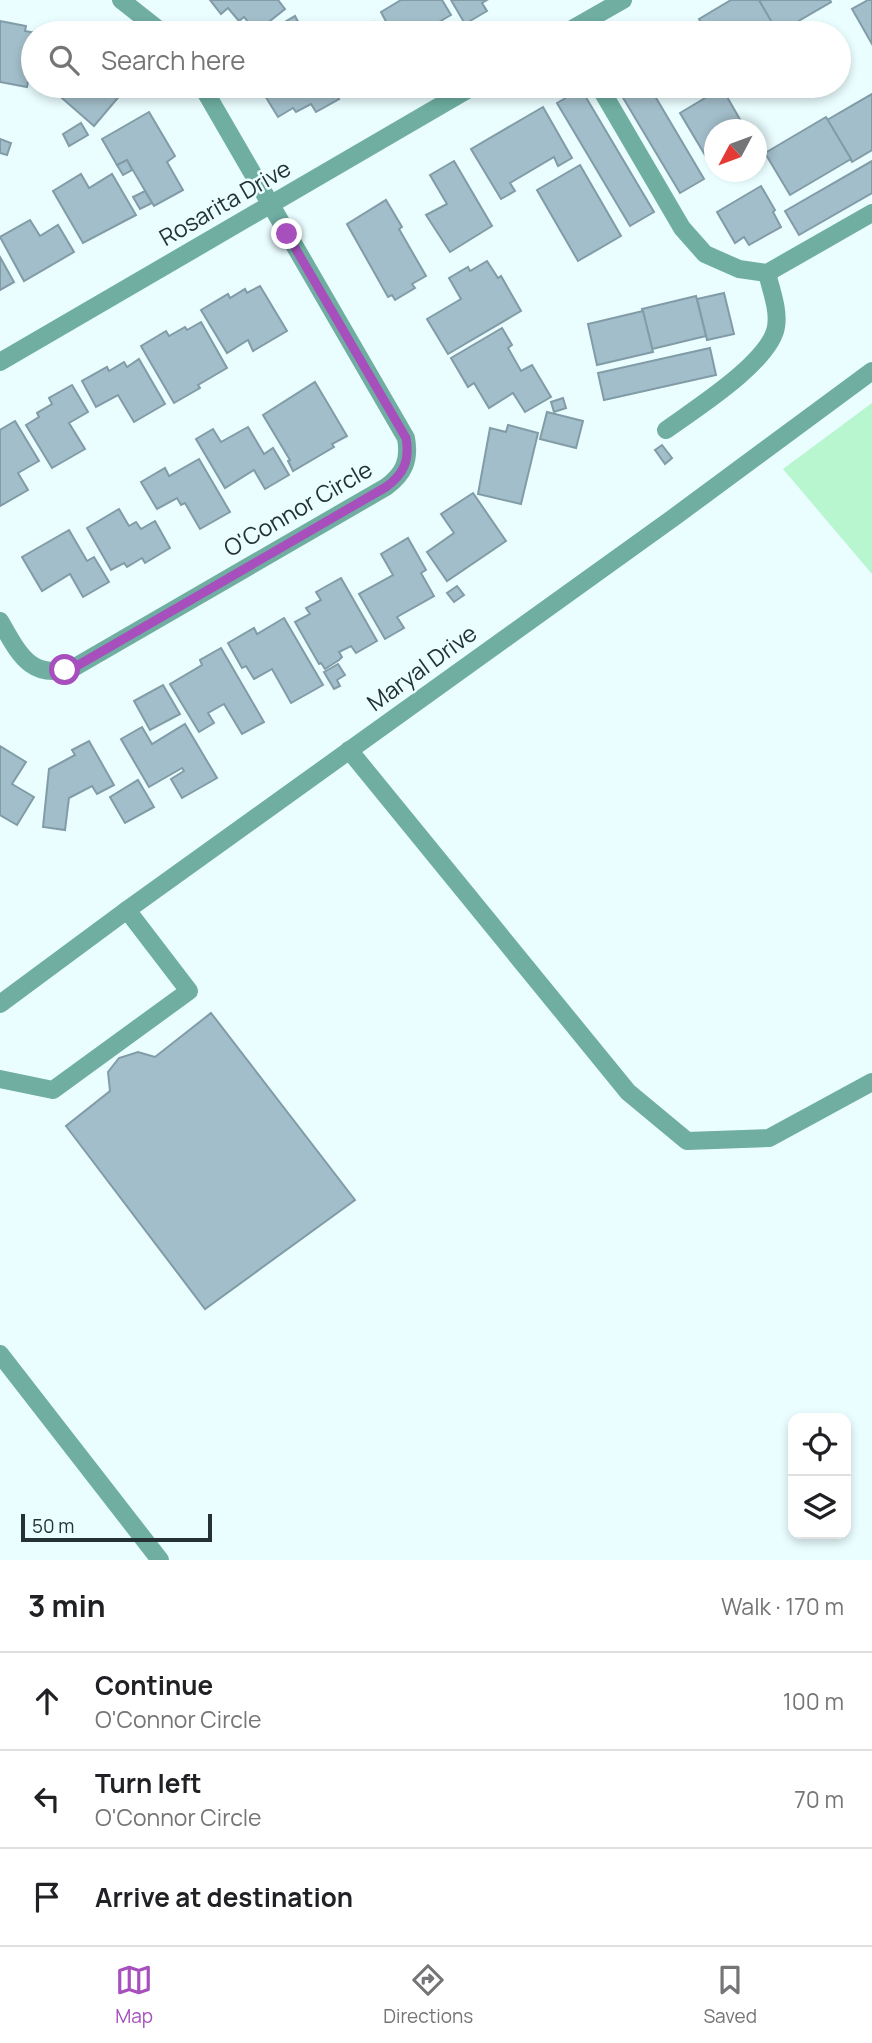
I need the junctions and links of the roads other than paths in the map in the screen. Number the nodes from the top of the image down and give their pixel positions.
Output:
1 (121, 0) edge
2 (622, 0) edge
3 (148, 21) edge
4 (587, 21) edge
5 (209, 98) edge
6 (454, 98) edge
7 (606, 98) edge
8 (270, 206) junction
9 (872, 213) edge
10 (767, 273) junction
11 (0, 362) edge
12 (872, 371) edge
13 (666, 430) dead end
14 (0, 621) edge
15 (349, 750) junction
16 (127, 910) junction
17 (0, 1004) edge
18 (0, 1079) edge
19 (872, 1082) edge
20 (0, 1354) edge
21 (160, 1560) edge

1 - 3 street
2 - 4 street
5 - 8 street
6 - 8 street, Rosarita Drive
7 - 10 street
8 - 11 street, Rosarita Drive
8 - 14 street, O'Connor Circle
9 - 10 street
10 - 13 street
12 - 15 street, Maryal Drive
15 - 16 street, Maryal Drive
15 - 19 street
16 - 17 street, Maryal Drive
16 - 18 street
20 - 21 street

